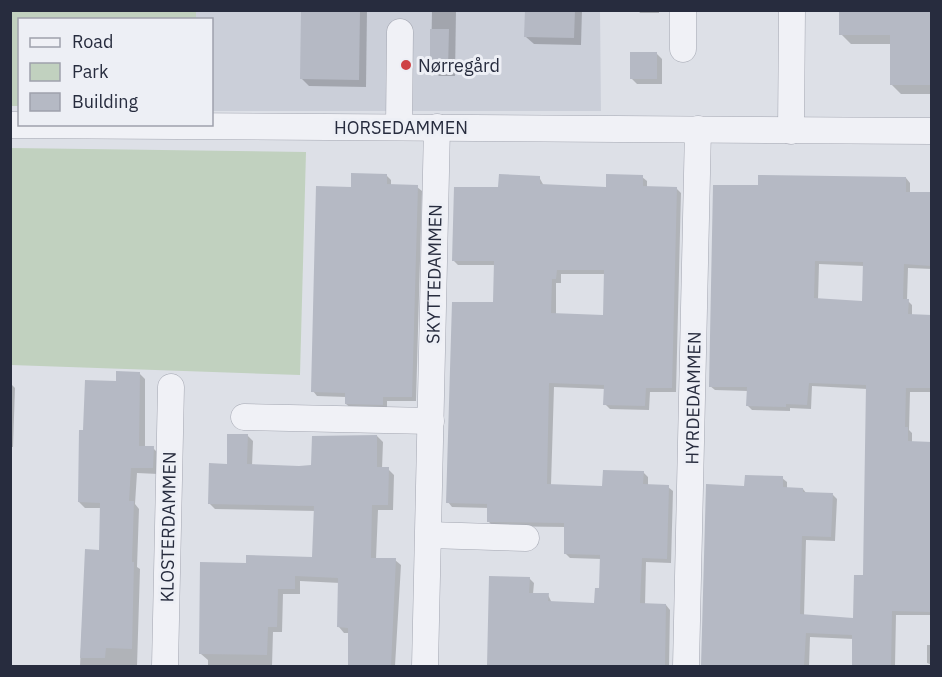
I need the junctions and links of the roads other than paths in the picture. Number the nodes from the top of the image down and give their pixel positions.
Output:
1 (683, 10) edge
2 (792, 10) edge
3 (400, 32) dead end
4 (683, 49) dead end
5 (213, 126) edge
6 (399, 126) junction
7 (437, 127) junction
8 (698, 129) junction
9 (791, 131) junction
10 (932, 131) edge
11 (171, 387) dead end
12 (244, 417) dead end
13 (431, 421) junction
14 (526, 538) dead end
15 (428, 547) junction
16 (165, 666) edge
17 (425, 666) edge
18 (686, 666) edge

1 - 4 street
2 - 9 street
3 - 6 street
5 - 6 street, HORSEDAMMEN
6 - 7 street, HORSEDAMMEN
7 - 8 street, HORSEDAMMEN
7 - 13 street, SKYTTEDAMMEN
8 - 9 street, HORSEDAMMEN
8 - 18 street, HYRDEDAMMEN
9 - 10 street, HORSEDAMMEN
11 - 16 street, KLOSTERDAMMEN
12 - 13 street
13 - 15 street, SKYTTEDAMMEN
14 - 15 street
15 - 17 street, SKYTTEDAMMEN

